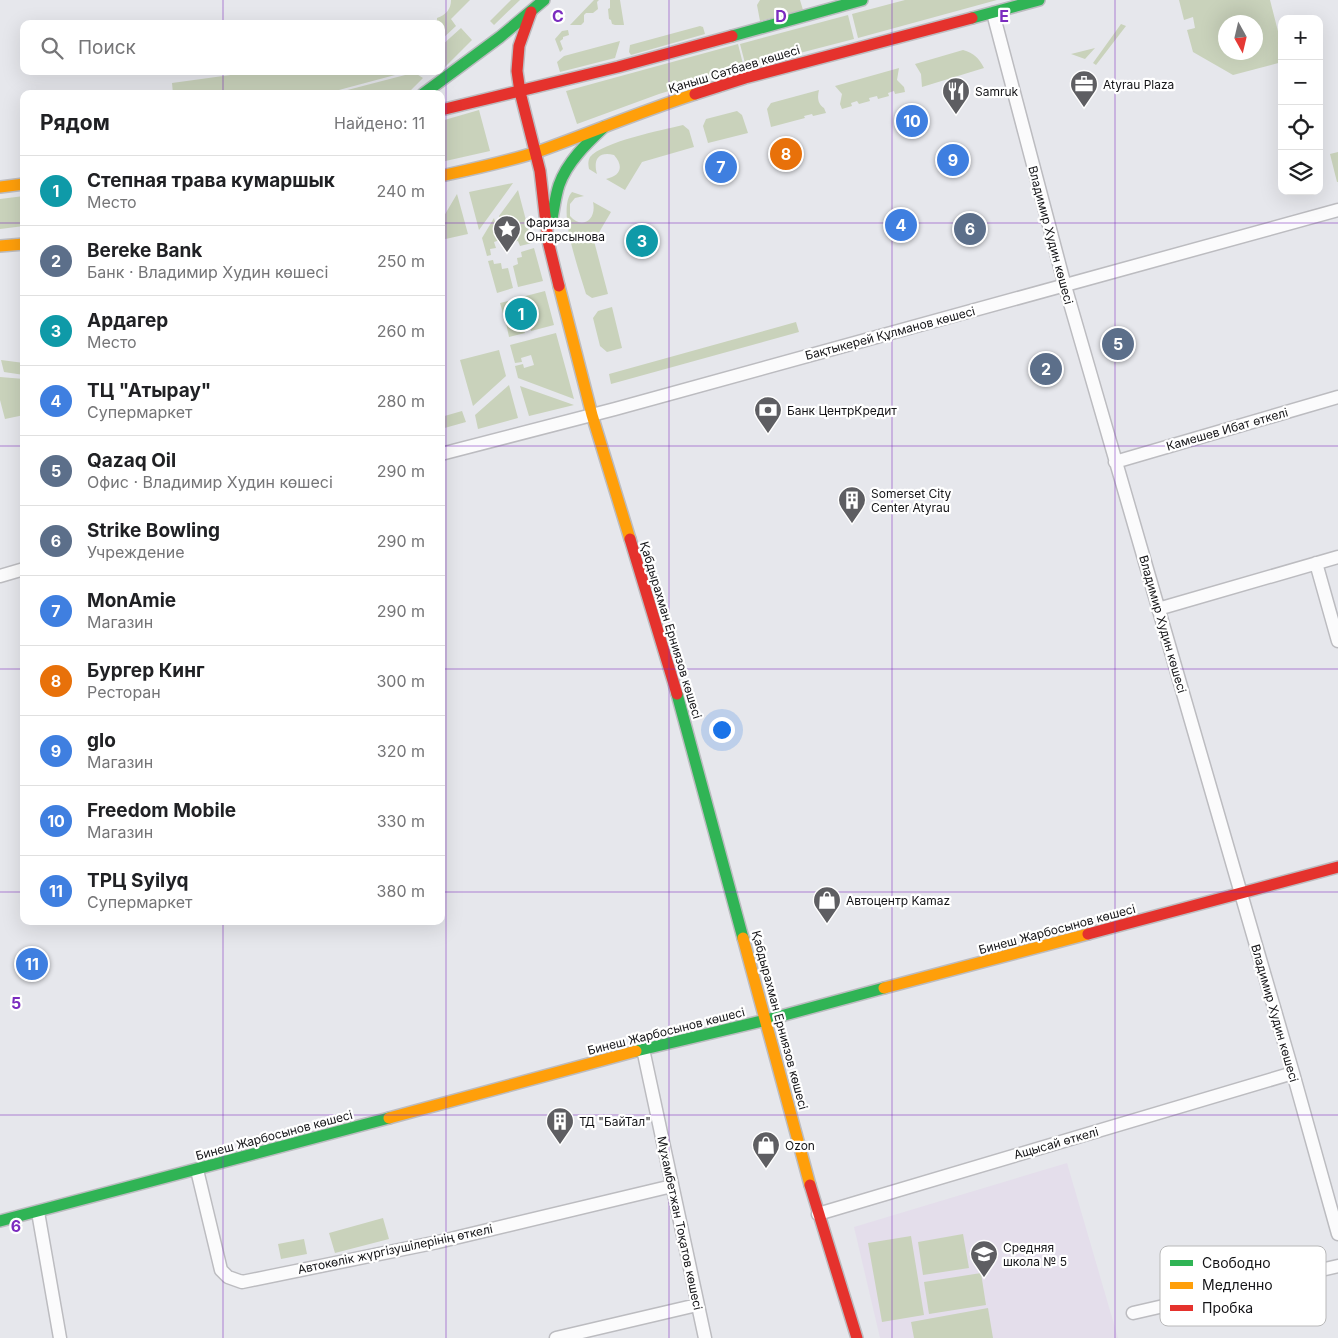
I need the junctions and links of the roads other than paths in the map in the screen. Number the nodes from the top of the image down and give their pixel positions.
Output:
1 (544, 0) edge
2 (862, 0) edge
3 (1038, 0) edge
4 (532, 12) junction
5 (993, 13) junction
6 (429, 90) edge
7 (520, 92) junction
8 (445, 109) edge
9 (604, 127) junction
10 (536, 152) junction
11 (445, 175) edge
12 (20, 184) edge
13 (0, 187) edge
14 (1338, 210) edge
15 (548, 241) junction
16 (20, 244) edge
17 (0, 246) edge
18 (1065, 286) junction
19 (1338, 397) edge
20 (592, 415) junction
21 (445, 453) edge
22 (1116, 462) junction
23 (1338, 557) edge
24 (1316, 563) junction
25 (20, 571) edge
26 (0, 576) edge
27 (1158, 609) junction
28 (1338, 641) edge
29 (1338, 867) edge
30 (1241, 894) junction
31 (766, 1020) junction
32 (643, 1049) junction
33 (1293, 1073) junction
34 (197, 1170) junction
35 (672, 1186) junction
36 (38, 1212) junction
37 (818, 1214) junction
38 (0, 1221) edge
39 (1338, 1234) edge
40 (697, 1305) junction
41 (1160, 1307) edge
42 (1133, 1313) dead end
43 (60, 1338) edge
44 (556, 1338) edge
45 (705, 1338) edge
46 (857, 1338) edge

1 - 4 street
2 - 7 street
3 - 5 street, Қаныш Сәтбаев көшесі
4 - 6 street
4 - 7 street, Қабдырахман Ерниязов көшесі
5 - 9 street, Қаныш Сәтбаев көшесі
5 - 18 street, Владимир Худин көшесі
7 - 8 street
7 - 10 street, Қабдырахман Ерниязов көшесі
9 - 10 street, Қаныш Сәтбаев көшесі
9 - 15 street
10 - 11 street, Қаныш Сәтбаев көшесі
10 - 15 street, Қабдырахман Ерниязов көшесі
12 - 13 street
14 - 18 street, Бақтыкерей Құлманов көшесі
15 - 20 street, Қабдырахман Ерниязов көшесі
16 - 17 street
18 - 20 street, Бақтыкерей Құлманов көшесі
18 - 22 street, Владимир Худин көшесі
19 - 22 street, Камешев Ибат өткелі
20 - 21 street, Бақтыкерей Құлманов көшесі
20 - 31 street, Қабдырахман Ерниязов көшесі
22 - 27 street, Владимир Худин көшесі
23 - 24 street
24 - 27 street
24 - 28 street
25 - 26 street
27 - 30 street, Владимир Худин көшесі
29 - 30 street, Бинеш Жарбосынов көшесі
30 - 31 street, Бинеш Жарбосынов көшесі
30 - 33 street, Владимир Худин көшесі
31 - 32 street, Бинеш Жарбосынов көшесі
31 - 37 street, Қабдырахман Ерниязов көшесі
32 - 34 street, Бинеш Жарбосынов көшесі
32 - 35 street, Мұхамбетжан Тоқатов көшесі
33 - 37 street, Ащысай өткелі
33 - 39 street, Владимир Худин көшесі
34 - 35 street, Автокөлік жүргізушілерінің өткелі
34 - 36 street, Бинеш Жарбосынов көшесі
35 - 40 street, Мұхамбетжан Тоқатов көшесі
36 - 38 street, Бинеш Жарбосынов көшесі
36 - 43 street
37 - 46 street, Қабдырахман Ерниязов көшесі
40 - 44 street
40 - 45 street, Мұхамбетжан Тоқатов көшесі
41 - 42 street

